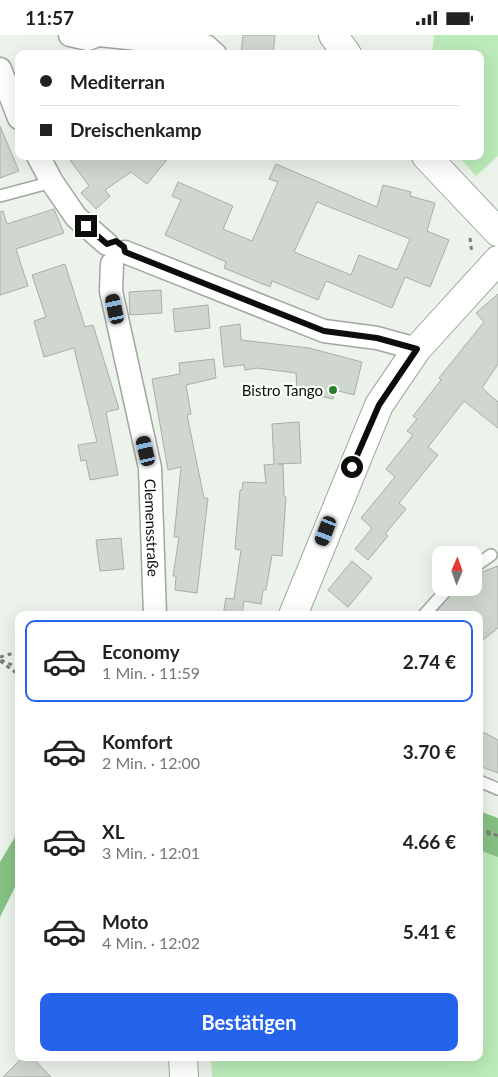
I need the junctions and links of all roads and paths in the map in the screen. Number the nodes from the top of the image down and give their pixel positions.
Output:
1 (70, 35) edge
2 (98, 35) edge
3 (333, 35) edge
4 (210, 50) edge
5 (344, 50) edge
6 (0, 69) edge
7 (15, 108) edge
8 (40, 160) edge
9 (430, 160) edge
10 (52, 182) junction
11 (0, 196) edge
12 (498, 231) edge
13 (115, 253) junction
14 (498, 260) edge
15 (417, 349) junction
16 (491, 555) dead end
17 (482, 561) edge
18 (441, 596) edge
19 (155, 611) edge
20 (295, 611) edge
21 (428, 611) edge
22 (15, 653) edge
23 (0, 659) edge
24 (15, 666) edge
25 (15, 672) edge
26 (483, 783) edge
27 (498, 789) edge
28 (483, 830) edge
29 (483, 834) edge
30 (494, 834) junction
31 (498, 836) edge
32 (183, 1061) edge
33 (184, 1077) edge

1 - 2 street
2 - 4 street
3 - 5 street
6 - 7 street
8 - 10 street
9 - 12 street
10 - 11 lane
10 - 13 street
13 - 15 street
13 - 19 street, Clemensstraße
14 - 15 street
15 - 20 street
16 - 17 lane
18 - 21 lane
22 - 23 path
23 - 24 path
23 - 25 path
26 - 27 lane
28 - 30 path
29 - 30 path
30 - 31 path
32 - 33 street

